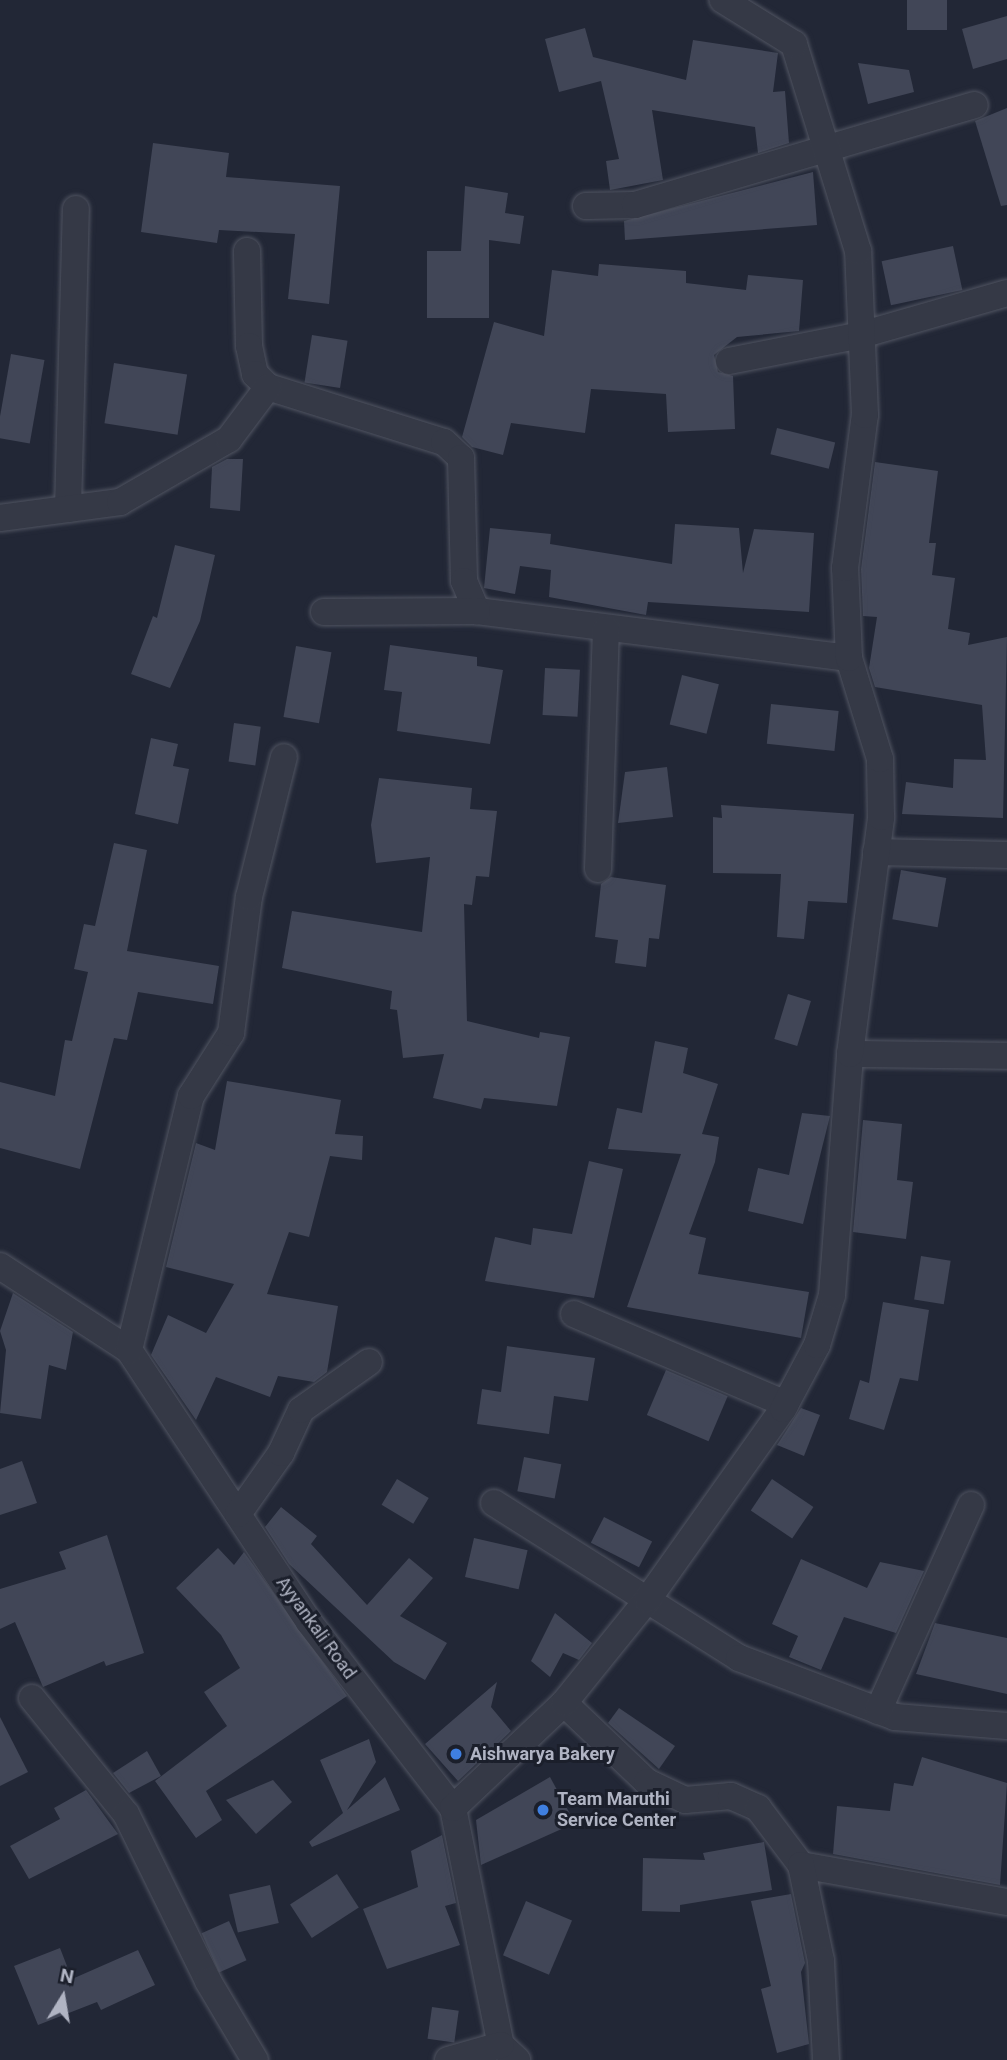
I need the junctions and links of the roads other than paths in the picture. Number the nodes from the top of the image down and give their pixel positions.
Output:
1 (723, 0) edge
2 (975, 105) dead end
3 (828, 152) junction
4 (586, 206) dead end
5 (76, 209) dead end
6 (247, 251) dead end
7 (1007, 293) edge
8 (861, 335) junction
9 (729, 362) dead end
10 (268, 387) junction
11 (68, 509) junction
12 (0, 518) edge
13 (477, 611) junction
14 (324, 612) dead end
15 (606, 629) junction
16 (849, 658) junction
17 (284, 757) dead end
18 (876, 852) junction
19 (1007, 855) edge
20 (598, 869) dead end
21 (850, 1054) junction
22 (1007, 1055) edge
23 (0, 1266) edge
24 (575, 1314) dead end
25 (129, 1350) junction
26 (369, 1362) dead end
27 (786, 1404) junction
28 (494, 1503) dead end
29 (971, 1505) dead end
30 (238, 1514) junction
31 (648, 1599) junction
32 (32, 1698) dead end
33 (564, 1703) junction
34 (877, 1711) junction
35 (1007, 1726) edge
36 (453, 1808) junction
37 (801, 1865) junction
38 (1007, 1902) edge
39 (509, 2053) edge
40 (255, 2060) edge
41 (448, 2060) edge
42 (825, 2060) edge

1 - 3 street
2 - 3 street
3 - 4 street
3 - 8 street
5 - 11 street
6 - 10 street
7 - 8 street
8 - 9 street
8 - 16 street
10 - 11 street
10 - 13 street
11 - 12 street
13 - 14 street
13 - 15 street
15 - 16 street
15 - 20 street
16 - 18 street
17 - 25 street
18 - 19 street
18 - 21 street
21 - 22 street
21 - 27 street
23 - 25 street, Ayyankali Road
24 - 27 street
25 - 30 street, Ayyankali Road
26 - 30 street
27 - 31 street
28 - 31 street
29 - 34 street
30 - 36 street, Ayyankali Road
31 - 33 street
31 - 34 street
32 - 40 street
33 - 36 street
33 - 37 street
34 - 35 street
36 - 39 street, Ayyankali Road
37 - 38 street
37 - 42 street
39 - 41 street

